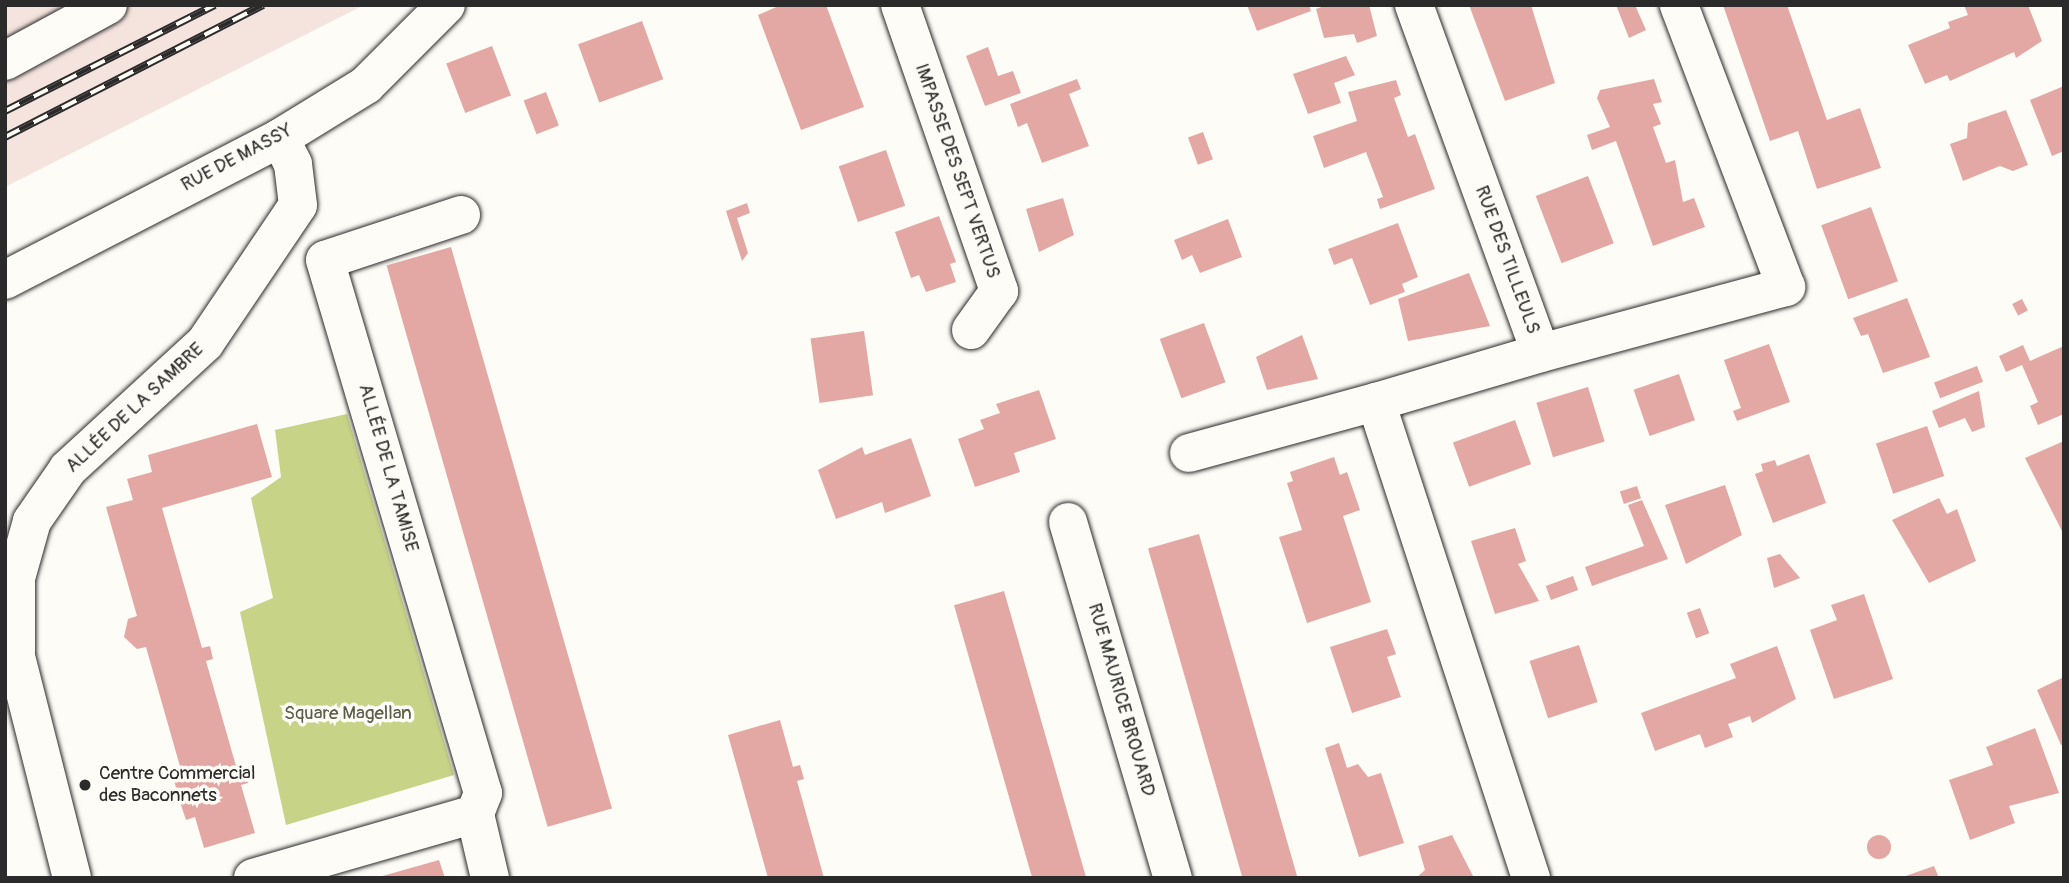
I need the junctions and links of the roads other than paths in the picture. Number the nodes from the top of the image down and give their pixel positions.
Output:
1 (108, 5) edge
2 (446, 5) edge
3 (900, 5) edge
4 (1413, 5) edge
5 (1679, 5) edge
6 (5, 61) edge
7 (279, 138) junction
8 (461, 215) dead end
9 (5, 280) edge
10 (971, 330) dead end
11 (1541, 353) junction
12 (1376, 402) junction
13 (1189, 453) dead end
14 (1068, 522) dead end
15 (11, 657) edge
16 (475, 814) junction
17 (63, 875) edge
18 (253, 878) edge
19 (490, 878) edge
20 (1173, 878) edge
21 (1531, 878) edge

1 - 6 street
2 - 7 street, RUE DE MASSY
3 - 10 street, IMPASSE DES SEPT VERTUS
4 - 11 street, RUE DES TILLEULS
5 - 11 street
7 - 9 street, RUE DE MASSY
7 - 15 street, ALLÉE DE LA SAMBRE
8 - 16 street, ALLÉE DE LA TAMISE
11 - 12 street, RUE DES TILLEULS
12 - 13 street, RUE DES TILLEULS
12 - 21 street
14 - 20 street, RUE MAURICE BROUARD
15 - 17 street, ALLÉE DE LA SAMBRE
16 - 18 street
16 - 19 street

